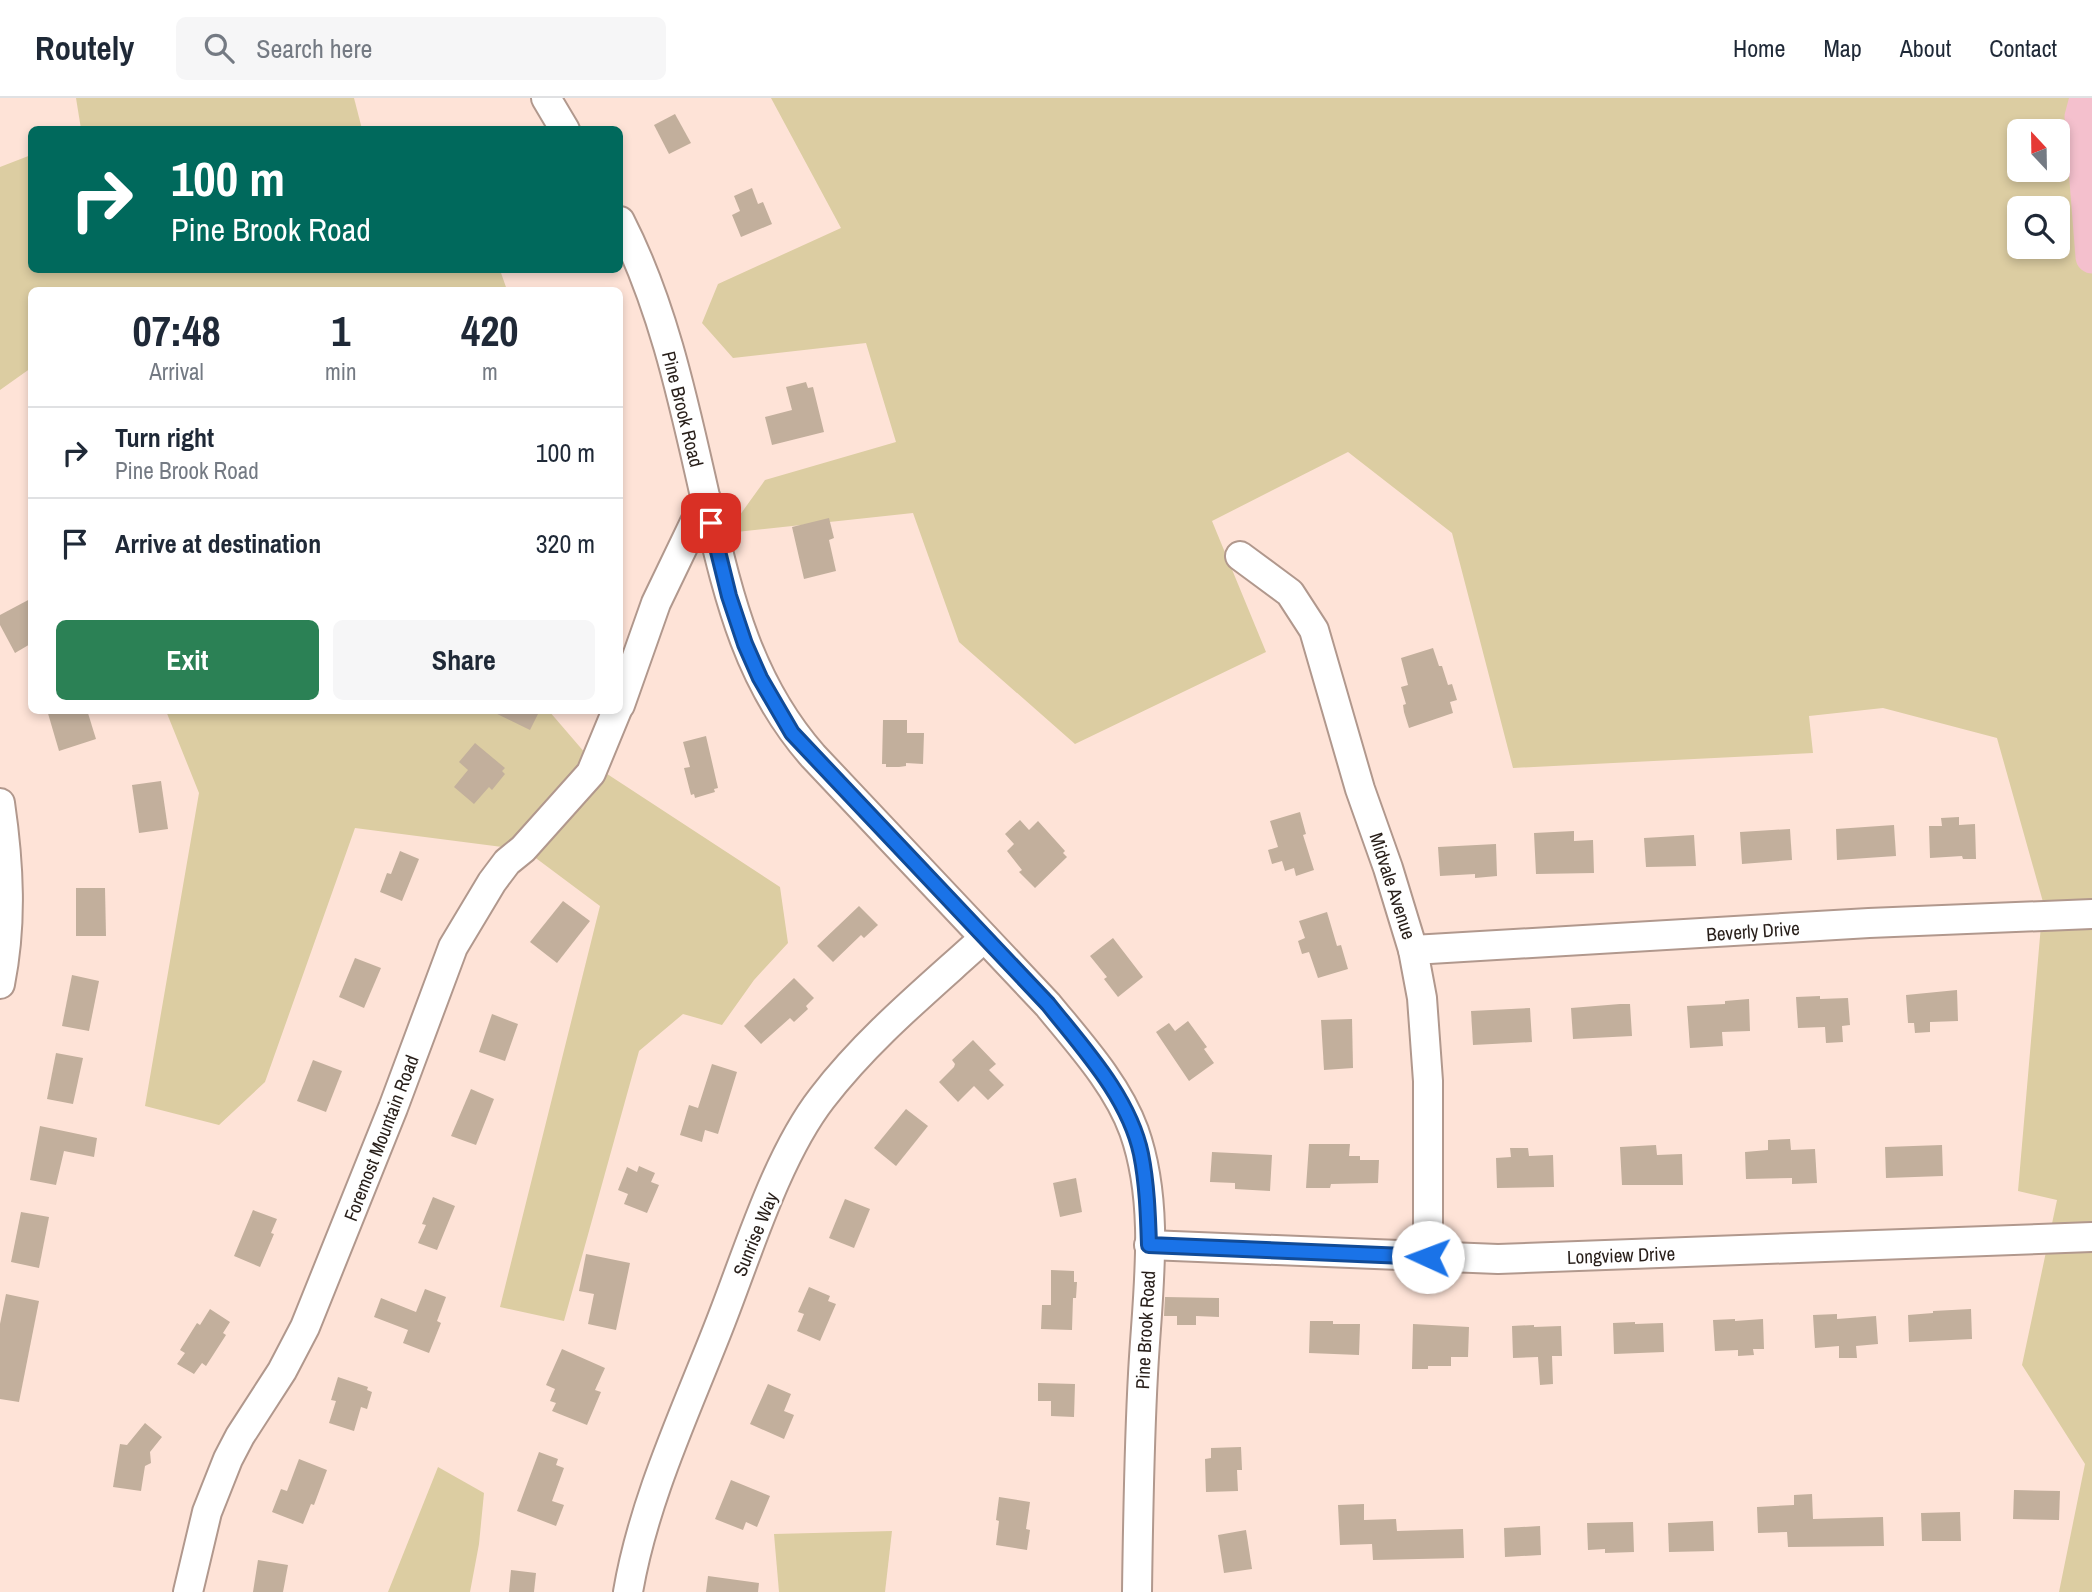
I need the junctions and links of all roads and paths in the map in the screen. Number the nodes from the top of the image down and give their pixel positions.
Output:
1 (546, 98) edge
2 (563, 126) edge
3 (623, 228) edge
4 (706, 499) junction
5 (1240, 556) dead end
6 (623, 696) edge
7 (615, 714) edge
8 (0, 803) edge
9 (2092, 914) edge
10 (984, 938) junction
11 (1413, 950) junction
12 (0, 984) edge
13 (2092, 1237) edge
14 (1149, 1245) junction
15 (1428, 1257) junction
16 (188, 1592) edge
17 (628, 1592) edge
18 (1137, 1592) edge

1 - 2 street
3 - 4 street, Pine Brook Road
4 - 6 street
4 - 10 street, Pine Brook Road
5 - 11 street, Midvale Avenue
7 - 16 street, Foremost Mountain Road
8 - 12 street
9 - 11 street, Beverly Drive
10 - 14 street, Pine Brook Road
10 - 17 street, Sunrise Way
11 - 15 street, Midvale Avenue
13 - 15 street, Longview Drive
14 - 15 street, Longview Drive
14 - 18 street, Pine Brook Road

